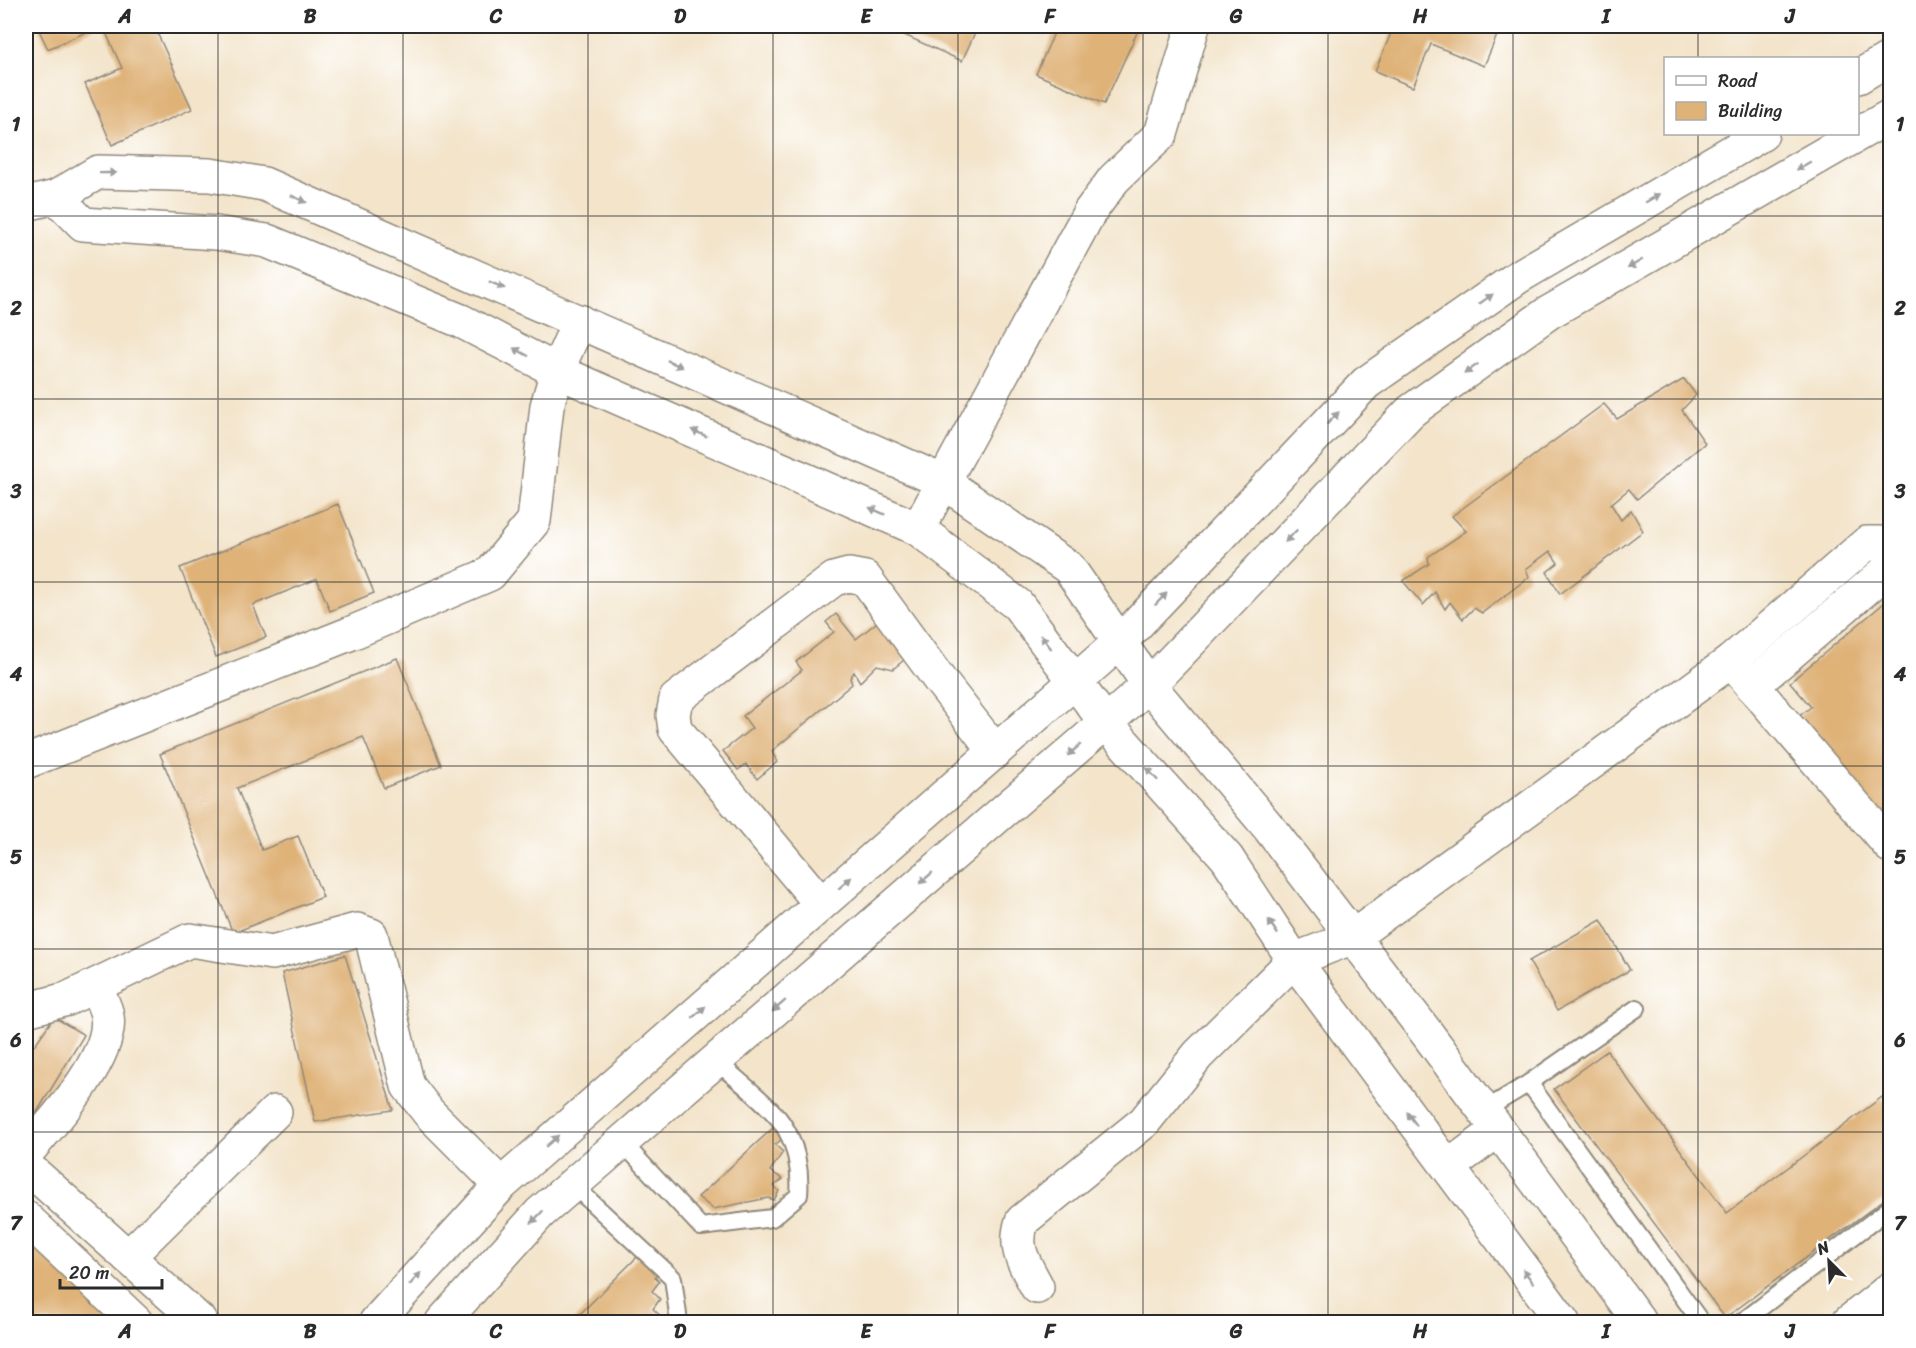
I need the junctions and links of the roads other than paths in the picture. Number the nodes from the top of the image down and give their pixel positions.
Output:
1 (1193, 26) edge
2 (1890, 58) edge
3 (1859, 76) edge
4 (1890, 116) edge
5 (1859, 134) edge
6 (1760, 135) edge
7 (1857, 135) edge
8 (41, 201) edge
9 (460, 269) junction
10 (447, 315) junction
11 (579, 321) junction
12 (557, 371) junction
13 (942, 481) junction
14 (918, 529) junction
15 (1890, 555) edge
16 (1890, 568) edge
17 (1121, 641) junction
18 (1731, 661) junction
19 (1076, 680) junction
20 (1149, 685) junction
21 (1752, 686) junction
22 (1106, 723) junction
23 (995, 751) junction
24 (26, 762) edge
25 (1890, 846) edge
26 (821, 904) junction
27 (1352, 938) junction
28 (1294, 960) junction
29 (94, 986) junction
30 (1637, 1008) dead end
31 (26, 1010) edge
32 (716, 1060) junction
33 (1529, 1083) junction
34 (275, 1112) dead end
35 (1491, 1120) junction
36 (622, 1142) junction
37 (26, 1153) edge
38 (26, 1166) edge
39 (1448, 1167) junction
40 (501, 1185) junction
41 (573, 1185) junction
42 (1890, 1208) edge
43 (26, 1218) edge
44 (128, 1257) junction
45 (1037, 1287) dead end
46 (1890, 1289) edge
47 (136, 1323) edge
48 (201, 1323) edge
49 (376, 1323) edge
50 (442, 1323) edge
51 (679, 1323) edge
52 (1563, 1323) edge
53 (1640, 1323) edge
54 (1701, 1323) edge
55 (1742, 1323) edge
56 (1849, 1323) edge

1 - 13 street
2 - 3 street
4 -> 5 street
17 -> 6 street
7 -> 20 street
8 -> 9 street
8 - 10 street
9 - 10 street
9 -> 11 street
12 -> 10 street
11 - 12 street
11 -> 13 street
14 -> 12 street
12 - 24 street
13 - 14 street
13 - 17 street
19 -> 14 street
15 - 18 street
16 - 21 street
17 - 19 street
17 - 20 street
18 - 21 street
18 - 27 street
19 - 22 street
19 - 23 street
20 - 22 street
20 - 27 street
21 - 25 street
28 -> 22 street
22 -> 32 street
26 -> 23 street
23 - 26 street
40 -> 26 street
27 - 28 street
27 - 35 street
39 -> 28 street
28 - 45 street
29 - 31 street
29 - 37 street
29 - 40 street
30 - 33 lane
32 - 36 street
32 - 36 lane
33 - 35 lane
33 - 54 lane
34 - 44 street
35 - 39 street
35 - 53 street
36 - 41 street
38 - 44 street
52 -> 39 street
49 -> 40 street
41 -> 50 street
41 - 51 lane
42 - 55 lane
43 - 47 street
44 - 48 street
46 - 56 street

